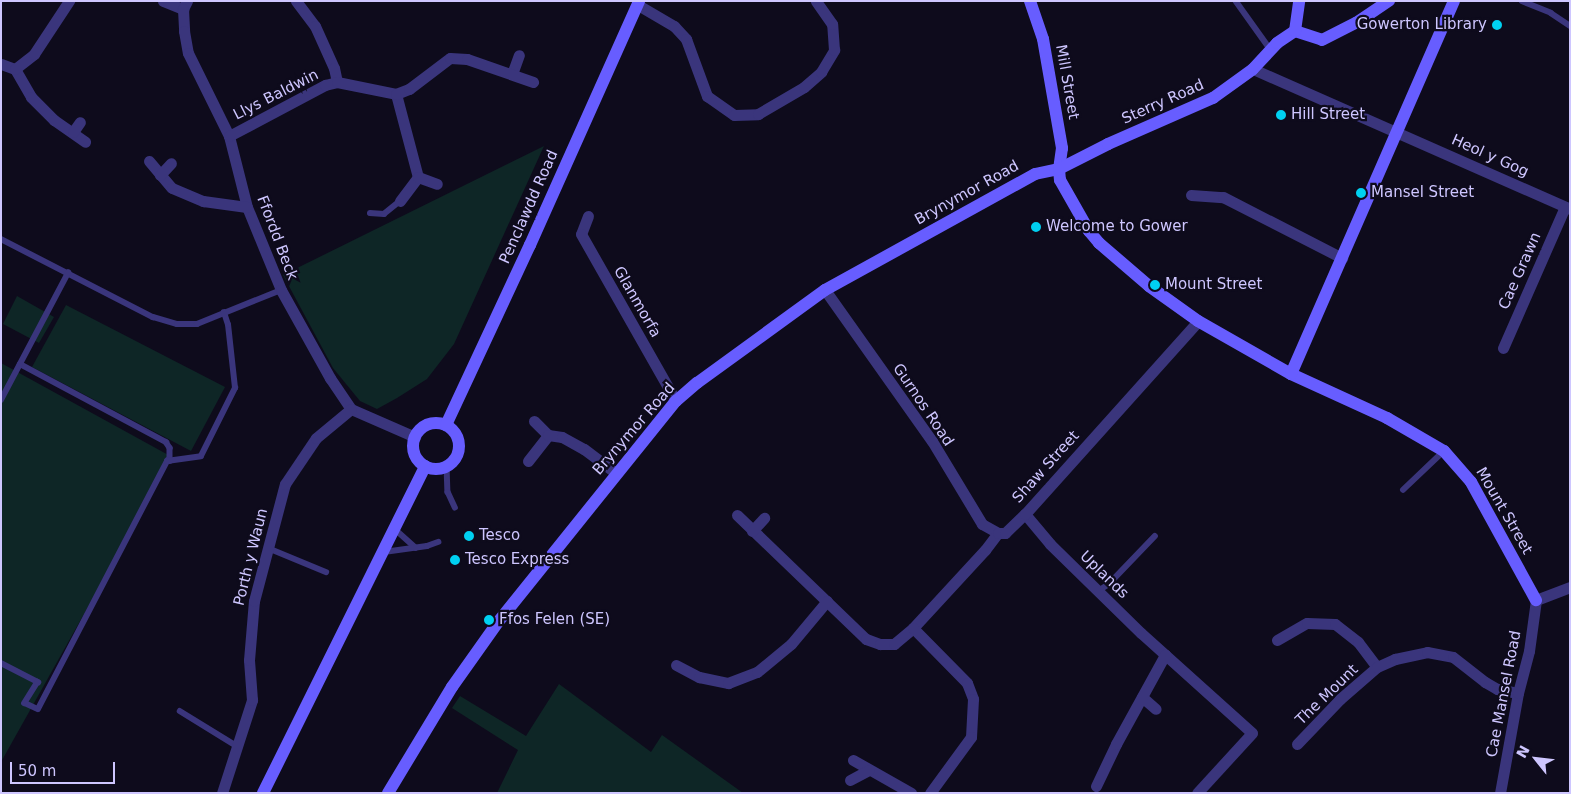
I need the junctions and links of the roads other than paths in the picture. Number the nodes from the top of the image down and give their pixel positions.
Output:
1 (69, 1) edge
2 (163, 1) edge
3 (816, 1) edge
4 (1030, 1) edge
5 (1236, 1) edge
6 (1299, 1) edge
7 (1389, 1) edge
8 (1454, 1) edge
9 (1522, 1) edge
10 (300, 2) edge
11 (639, 3) edge
12 (185, 5) edge
13 (1570, 26) edge
14 (1295, 31) junction
15 (1271, 50) junction
16 (519, 55) dead end
17 (1, 64) edge
18 (15, 69) junction
19 (1253, 69) junction
20 (512, 74) junction
21 (337, 82) junction
22 (533, 82) dead end
23 (396, 94) junction
24 (80, 122) dead end
25 (1398, 131) junction
26 (73, 132) junction
27 (229, 136) junction
28 (85, 142) dead end
29 (149, 161) dead end
30 (171, 163) dead end
31 (1059, 169) junction
32 (160, 174) junction
33 (418, 177) junction
34 (437, 184) dead end
35 (1191, 195) dead end
36 (400, 201) joint
37 (247, 207) junction
38 (1567, 208) edge
39 (370, 212) dead end
40 (588, 216) dead end
41 (1, 239) edge
42 (1342, 258) junction
43 (68, 273) junction
44 (281, 290) junction
45 (825, 290) junction
46 (224, 313) junction
47 (1198, 321) junction
48 (1503, 348) dead end
49 (20, 364) junction
50 (1291, 374) junction
51 (1, 400) edge
52 (676, 401) junction
53 (351, 409) junction
54 (534, 421) dead end
55 (446, 425) junction
56 (548, 434) junction
57 (415, 437) junction
58 (1444, 451) junction
59 (170, 461) junction
60 (528, 461) dead end
61 (425, 466) junction
62 (447, 466) junction
63 (616, 473) junction
64 (1402, 490) dead end
65 (454, 507) dead end
66 (1025, 514) junction
67 (737, 515) dead end
68 (764, 518) dead end
69 (395, 529) junction
70 (752, 531) junction
71 (998, 533) junction
72 (1155, 536) dead end
73 (438, 542) dead end
74 (268, 548) junction
75 (416, 548) junction
76 (384, 552) junction
77 (326, 572) dead end
78 (1570, 587) edge
79 (1098, 591) junction
80 (1536, 600) junction
81 (827, 601) junction
82 (913, 628) junction
83 (1277, 640) dead end
84 (1165, 655) junction
85 (1, 664) edge
86 (676, 665) dead end
87 (1377, 667) junction
88 (1518, 693) junction
89 (1142, 697) junction
90 (1156, 709) dead end
91 (180, 712) dead end
92 (1297, 744) dead end
93 (237, 746) junction
94 (853, 760) dead end
95 (869, 770) junction
96 (850, 780) dead end
97 (1096, 786) dead end
98 (222, 793) edge
99 (262, 793) edge
100 (388, 793) edge
101 (911, 793) edge
102 (930, 793) edge
103 (1197, 793) edge
104 (1500, 793) edge

1 - 18 street
2 - 12 street
3 - 11 street
4 - 31 street, Mill Street
5 - 15 lane
6 - 14 street
7 - 14 street
8 - 25 street
9 - 13 lane
10 - 21 street, Llys Baldwin
11 - 55 street, Penclawdd Road
12 - 27 street, Ffordd Beck
14 - 15 street, Sterry Road
15 - 19 street, Sterry Road
16 - 20 street
17 - 18 street
18 - 26 street
19 - 25 street
19 - 31 street, Sterry Road
20 - 22 street
20 - 23 street
21 - 23 street, Llys Baldwin
21 - 27 street, Llys Baldwin
23 - 33 street
24 - 26 street
25 - 38 street, Heol y Gog
25 - 42 street
26 - 28 street
27 - 37 street, Ffordd Beck
29 - 32 street
30 - 32 street
31 - 45 street, Brynymor Road
31 - 47 street, Mount Street
32 - 37 street
33 - 34 street
33 - 36 street
35 - 42 street
36 - 39 lane
37 - 44 street, Ffordd Beck
38 - 48 street, Cae Grawn
40 - 52 street, Glanmorfa
41 - 43 lane
42 - 50 street
43 - 46 lane
43 - 49 lane
44 - 46 lane
44 - 53 street, Ffordd Beck
45 - 52 street, Brynymor Road
45 - 71 street, Gurnos Road
46 - 59 lane
47 - 50 street, Mount Street
47 - 66 street, Shaw Street
49 - 51 lane
49 - 59 lane
50 - 58 street, Mount Street
52 - 63 street, Brynymor Road
53 - 57 street
53 - 74 street, Porth y Waun
54 - 56 street
55 - 57 street
55 - 62 street
56 - 60 street
56 - 63 street
57 - 61 street
58 - 64 lane
58 - 80 street, Mount Street
59 - 85 lane
61 - 62 street
61 - 69 street
62 - 65 lane
63 - 100 street, Brynymor Road
66 - 71 street, Shaw Street
66 - 79 street, Uplands
67 - 70 street, Shaw Street
68 - 70 street
69 - 75 lane
69 - 76 street
70 - 81 street, Shaw Street
71 - 82 street, Shaw Street
72 - 79 lane
73 - 75 lane
74 - 77 lane
74 - 93 street, Porth y Waun
75 - 76 lane
76 - 99 street
78 - 80 street
79 - 84 street, Uplands
80 - 88 street, Cae Mansel Road
81 - 82 street, Shaw Street
81 - 86 street
82 - 102 street
83 - 87 street, The Mount
84 - 89 street
84 - 103 street, Uplands
87 - 88 street, The Mount
87 - 92 street, The Mount
88 - 104 street, Cae Mansel Road
89 - 90 street
89 - 97 street
91 - 93 lane
93 - 98 street, Porth y Waun
94 - 95 street
95 - 96 street
95 - 101 street

